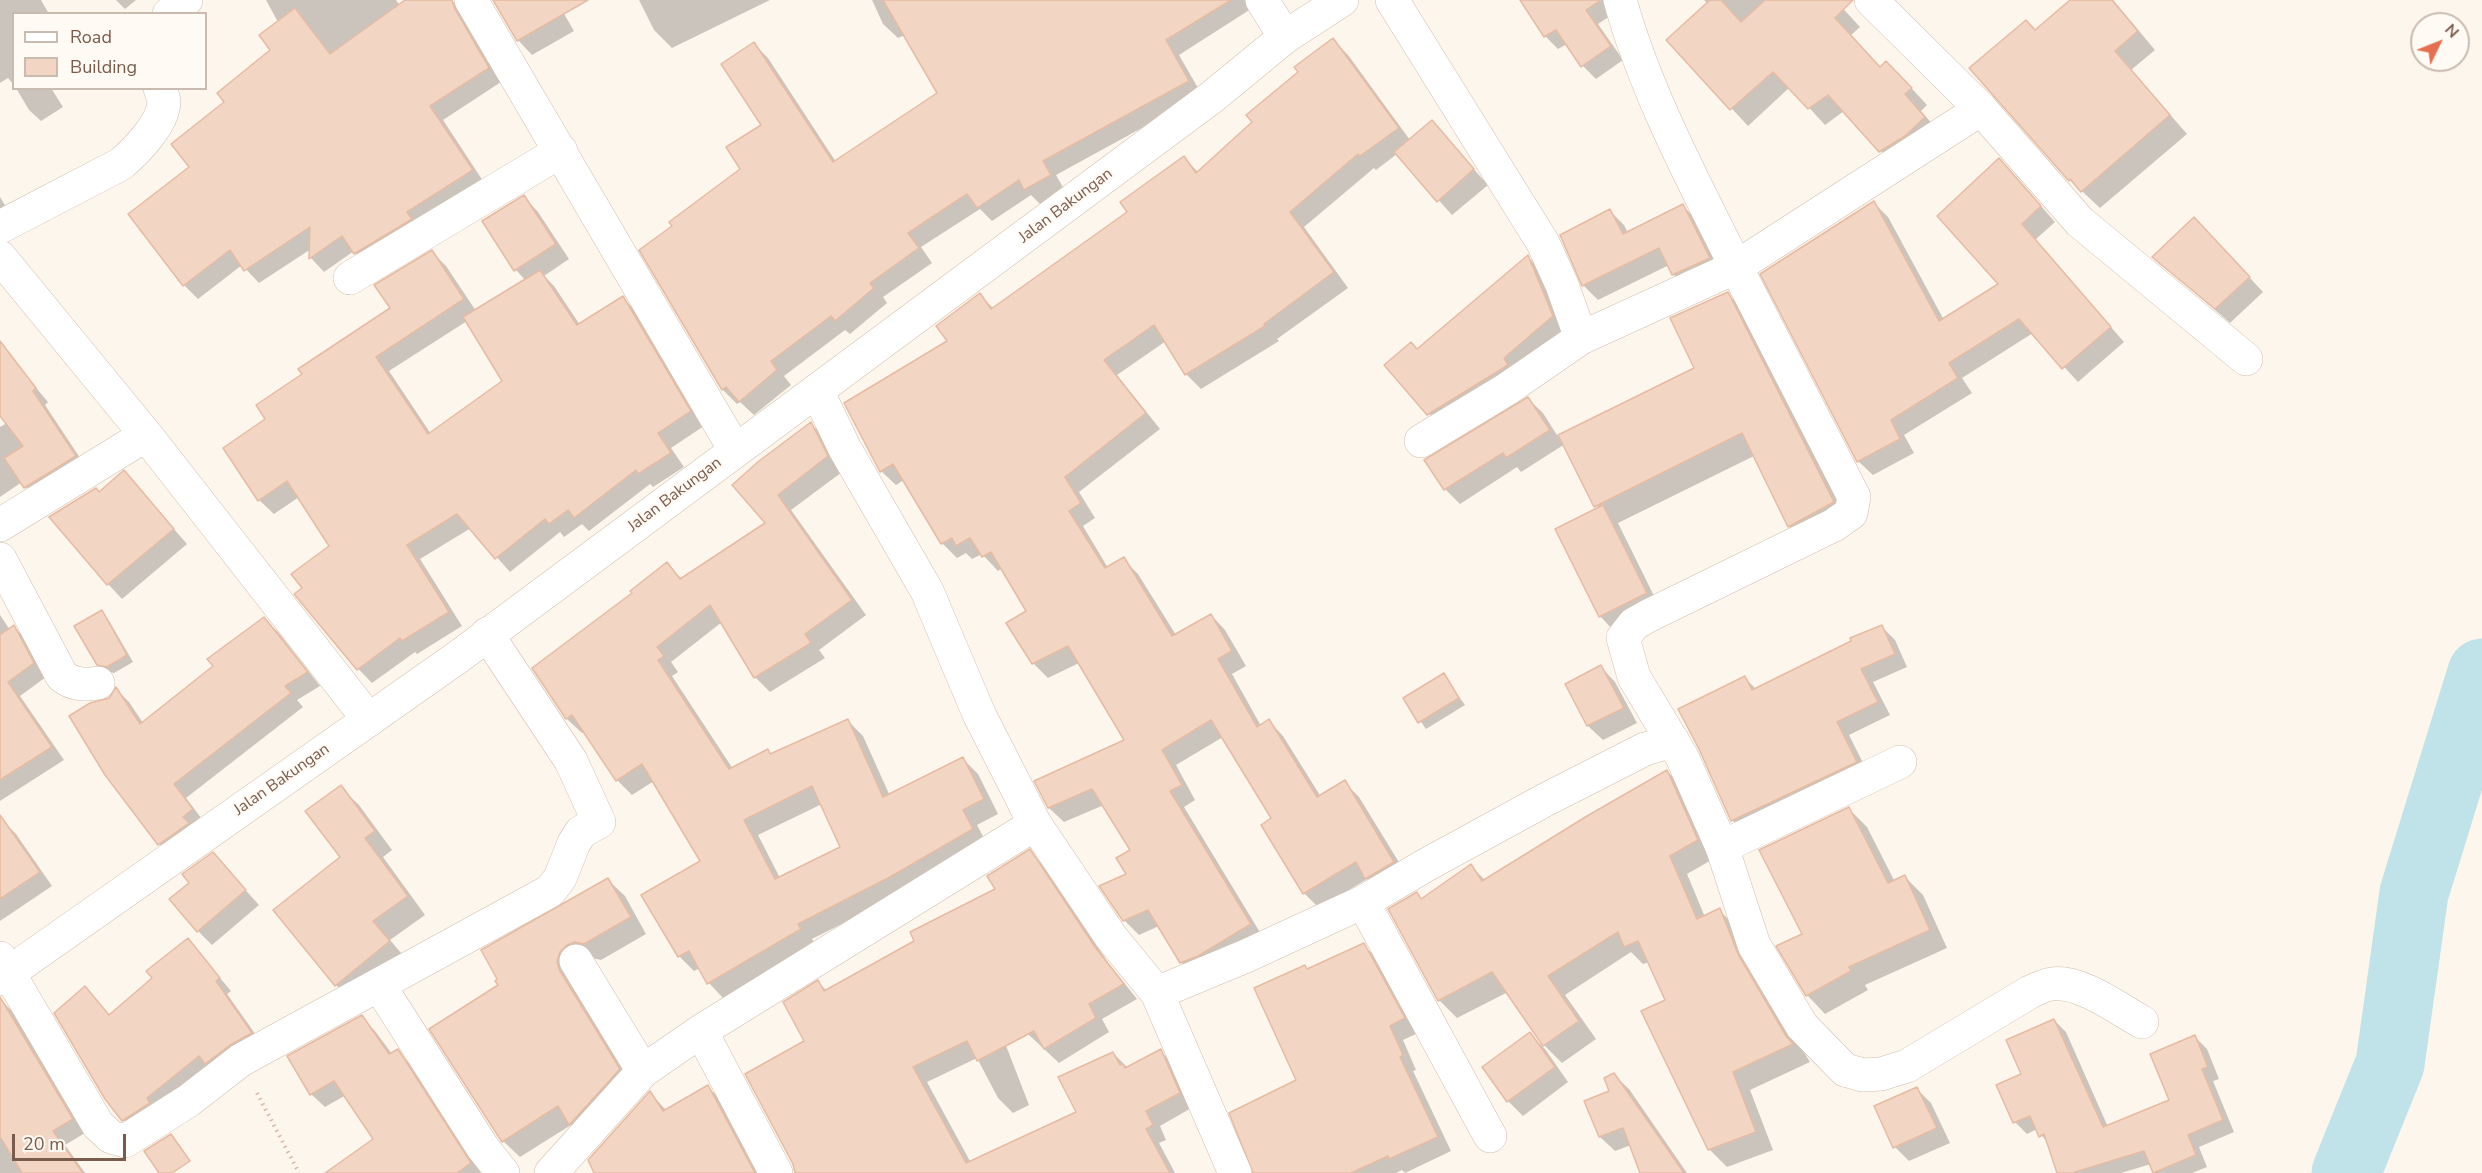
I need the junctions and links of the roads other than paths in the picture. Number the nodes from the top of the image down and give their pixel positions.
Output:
1 (186, 0) edge
2 (471, 0) edge
3 (1262, 0) edge
4 (1342, 0) edge
5 (1392, 0) edge
6 (1620, 0) edge
7 (1871, 0) edge
8 (171, 12) edge
9 (1285, 37) junction
10 (161, 90) edge
11 (1981, 110) junction
12 (561, 151) junction
13 (0, 227) edge
14 (0, 257) edge
15 (1736, 267) junction
16 (350, 278) dead end
17 (1581, 338) junction
18 (2246, 359) dead end
19 (817, 391) junction
20 (146, 435) junction
21 (1421, 441) dead end
22 (735, 450) junction
23 (0, 525) edge
24 (0, 559) edge
25 (487, 634) junction
26 (98, 684) dead end
27 (369, 720) junction
28 (1673, 741) junction
29 (1900, 762) dead end
30 (1035, 824) junction
31 (1722, 847) junction
32 (1363, 902) junction
33 (576, 961) dead end
34 (2, 970) edge
35 (380, 985) junction
36 (1157, 993) junction
37 (2142, 1022) dead end
38 (701, 1031) junction
39 (643, 1071) junction
40 (1490, 1136) dead end
41 (503, 1173) edge
42 (551, 1173) edge
43 (776, 1173) edge
44 (1235, 1173) edge

1 - 8 street
2 - 12 street
3 - 9 street
4 - 9 street, Jalan Bakungan
5 - 17 street
6 - 15 street
7 - 11 street
9 - 19 street, Jalan Bakungan
10 - 13 street
11 - 15 street
11 - 18 street
12 - 16 street
12 - 22 street
14 - 20 street
15 - 17 street
15 - 28 street
17 - 21 street
19 - 22 street, Jalan Bakungan
19 - 30 street
20 - 23 street
20 - 27 street
22 - 25 street, Jalan Bakungan
24 - 26 street
25 - 27 street, Jalan Bakungan
25 - 35 street
27 - 34 street, Jalan Bakungan
28 - 31 street
28 - 32 street
29 - 31 street
30 - 36 street
30 - 38 street
31 - 37 street
32 - 36 street
32 - 40 street
33 - 39 street
34 - 35 street
35 - 41 street
36 - 44 street
38 - 39 street
38 - 43 street
39 - 42 street

